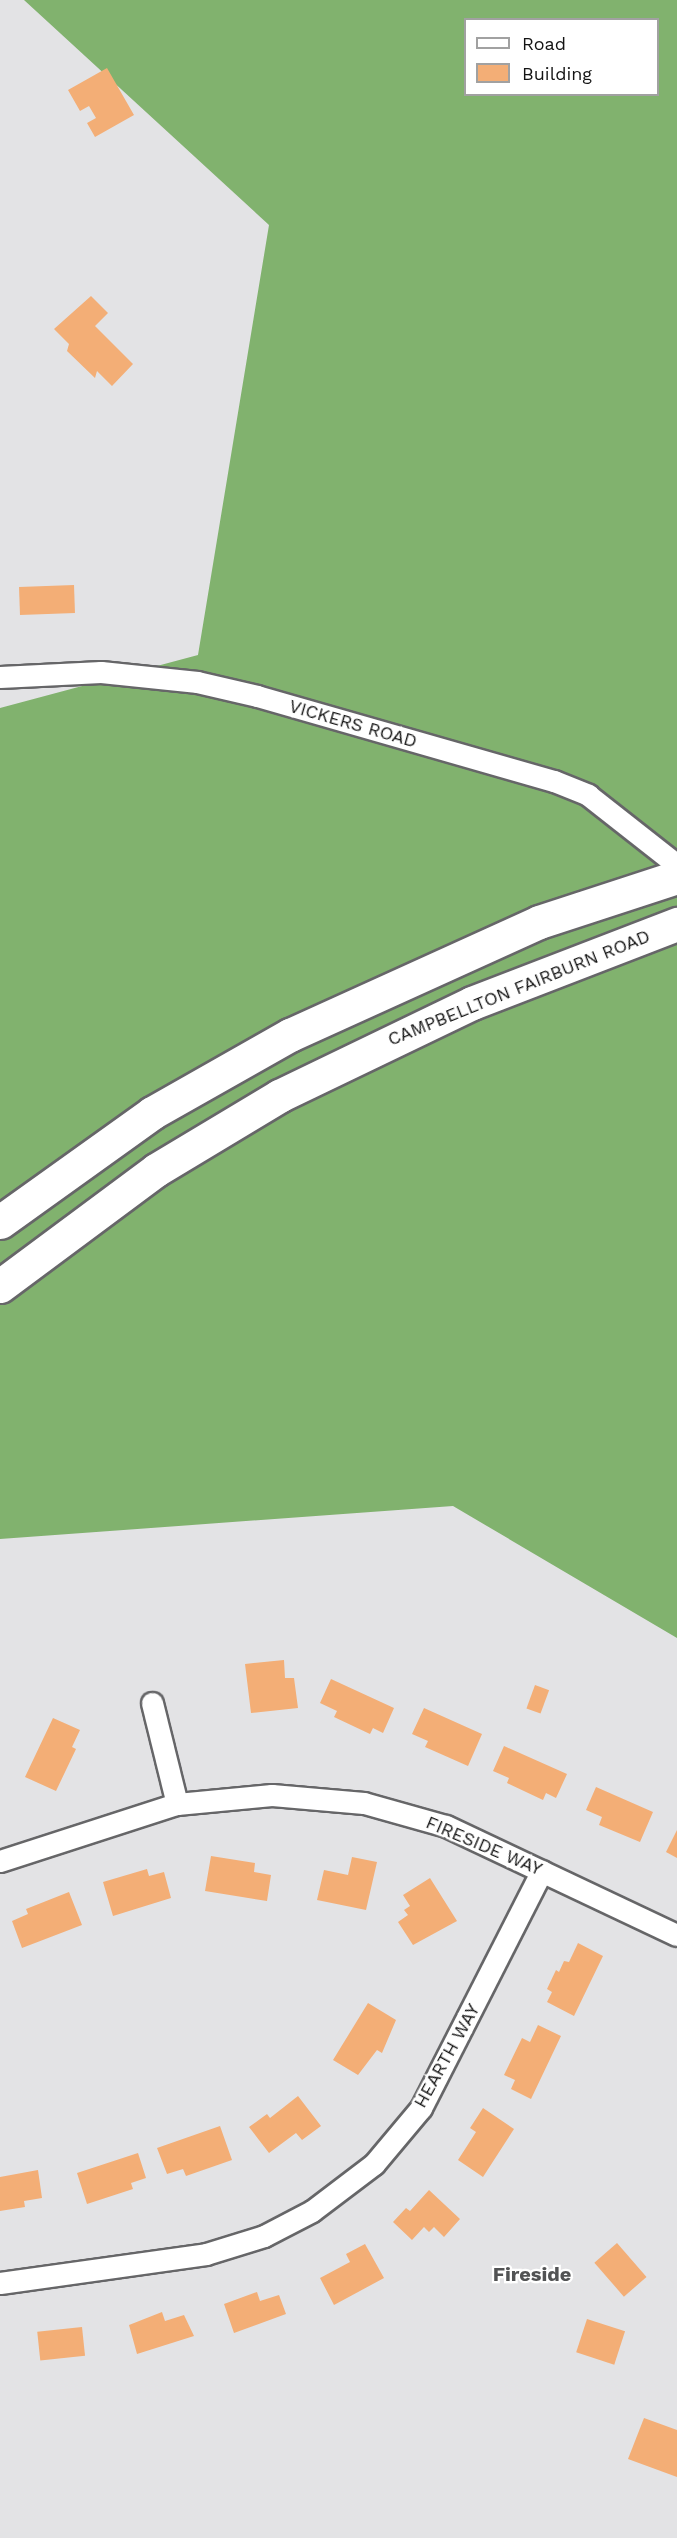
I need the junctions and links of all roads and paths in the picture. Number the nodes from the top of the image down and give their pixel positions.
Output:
1 (0, 676) edge
2 (677, 865) edge
3 (677, 876) edge
4 (677, 924) edge
5 (0, 1222) edge
6 (0, 1286) edge
7 (152, 1703) dead end
8 (177, 1804) junction
9 (0, 1861) edge
10 (542, 1870) junction
11 (677, 1935) edge
12 (0, 2283) edge

1 - 2 street, VICKERS ROAD
3 - 5 main road
4 - 6 main road, CAMPBELLTON FAIRBURN ROAD
7 - 8 street
8 - 9 street, FIRESIDE WAY
8 - 10 street, FIRESIDE WAY
10 - 11 street, FIRESIDE WAY
10 - 12 street, HEARTH WAY

